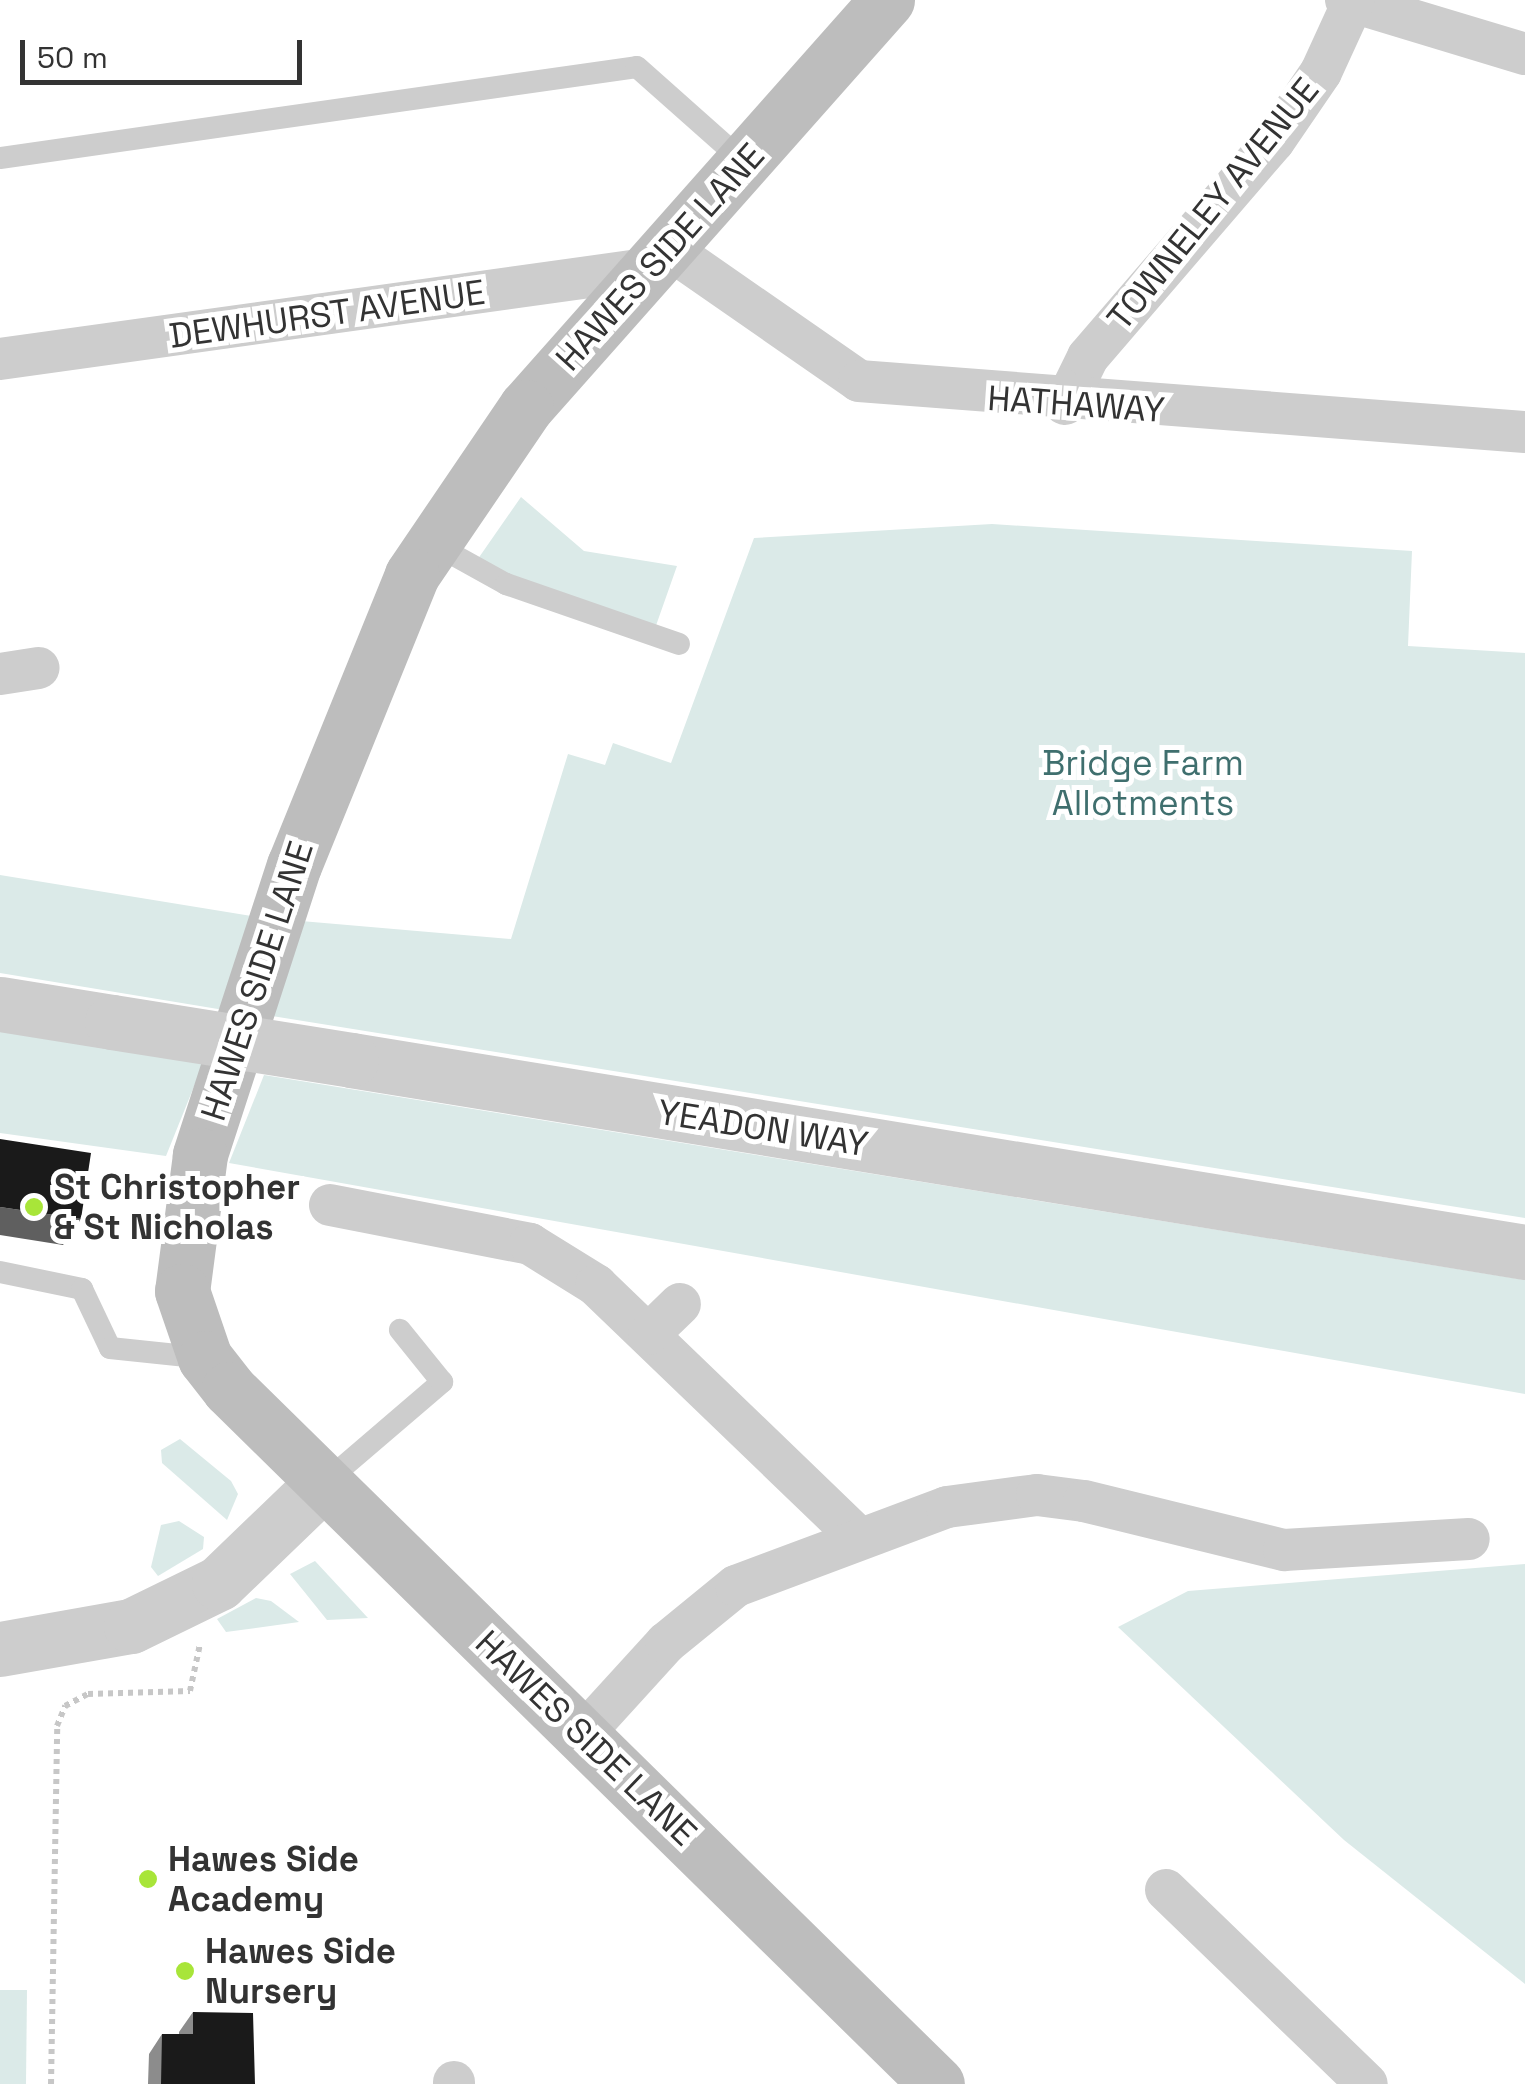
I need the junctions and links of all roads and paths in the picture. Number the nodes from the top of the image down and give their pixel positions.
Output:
1 (887, 0) edge
2 (1351, 1) edge
3 (1525, 54) edge
4 (0, 158) edge
5 (745, 163) junction
6 (661, 259) junction
7 (0, 359) edge
8 (1066, 404) junction
9 (1525, 432) edge
10 (432, 542) junction
11 (679, 644) dead end
12 (0, 1004) edge
13 (330, 1205) dead end
14 (1525, 1252) edge
15 (0, 1272) edge
16 (680, 1304) dead end
17 (400, 1330) dead end
18 (649, 1334) junction
19 (206, 1358) junction
20 (321, 1485) junction
21 (857, 1536) junction
22 (1469, 1538) dead end
23 (199, 1593) junction
24 (0, 1649) edge
25 (584, 1734) junction
26 (1166, 1890) dead end
27 (51, 2084) edge
28 (937, 2084) edge
29 (1367, 2084) edge

1 - 5 main road, HAWES SIDE LANE
2 - 3 street
2 - 8 street, TOWNELEY AVENUE
4 - 5 lane
5 - 6 main road, HAWES SIDE LANE
6 - 7 street, DEWHURST AVENUE
6 - 8 street, HATHAWAY
6 - 10 main road, HAWES SIDE LANE
8 - 9 street, HATHAWAY
10 - 11 lane
10 - 19 main road, HAWES SIDE LANE
12 - 14 street, YEADON WAY, bridge
13 - 18 street
15 - 19 lane
16 - 18 street
17 - 20 lane
18 - 21 street
19 - 20 main road, HAWES SIDE LANE
20 - 23 street
20 - 25 main road, HAWES SIDE LANE
21 - 22 street
21 - 25 street
23 - 24 street
23 - 27 path
25 - 28 main road, HAWES SIDE LANE
26 - 29 street

